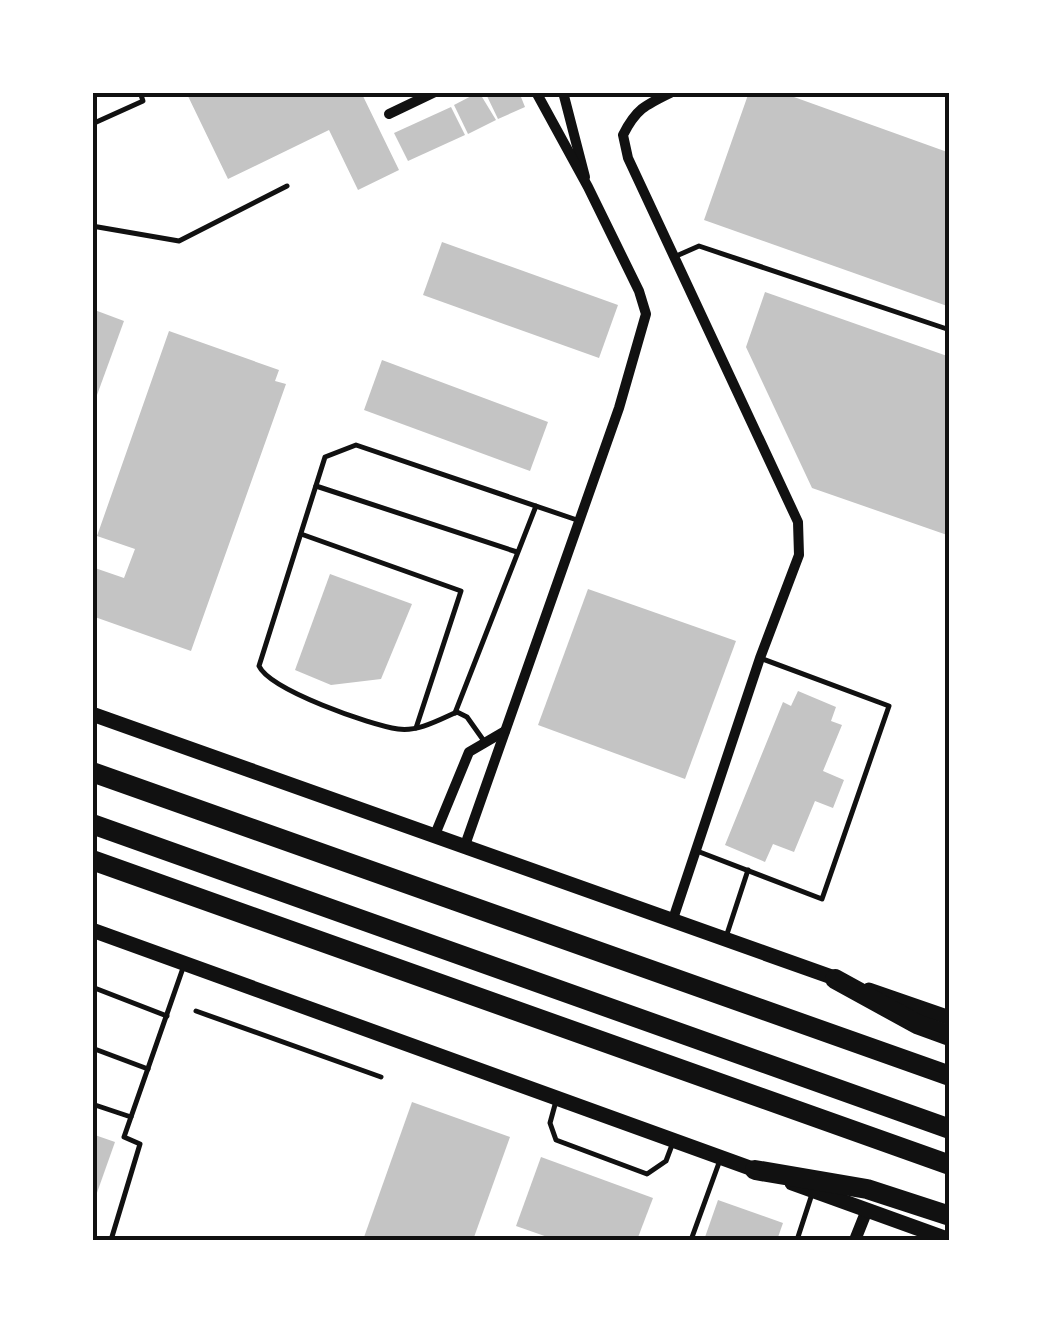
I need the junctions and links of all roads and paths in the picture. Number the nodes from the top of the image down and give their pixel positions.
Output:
1 (140, 92) edge
2 (435, 92) edge
3 (536, 92) edge
4 (563, 92) edge
5 (672, 92) edge
6 (389, 114) dead end
7 (92, 124) edge
8 (287, 186) dead end
9 (588, 187) junction
10 (92, 226) edge
11 (674, 257) junction
12 (950, 330) edge
13 (316, 486) junction
14 (536, 506) junction
15 (580, 521) junction
16 (301, 534) junction
17 (518, 552) junction
18 (760, 658) junction
19 (455, 713) junction
20 (92, 714) edge
21 (416, 728) junction
22 (506, 730) junction
23 (484, 741) junction
24 (92, 772) edge
25 (92, 824) edge
26 (434, 837) junction
27 (464, 848) junction
28 (697, 850) junction
29 (92, 860) edge
30 (748, 870) junction
31 (672, 922) junction
32 (92, 930) edge
33 (725, 940) junction
34 (184, 963) junction
35 (835, 978) junction
36 (92, 987) edge
37 (196, 1011) dead end
38 (166, 1016) junction
39 (950, 1018) edge
40 (950, 1036) edge
41 (92, 1048) edge
42 (148, 1070) junction
43 (950, 1076) edge
44 (381, 1077) dead end
45 (557, 1098) junction
46 (92, 1104) edge
47 (131, 1117) junction
48 (950, 1129) edge
49 (674, 1140) junction
50 (720, 1157) junction
51 (950, 1165) edge
52 (755, 1170) junction
53 (813, 1191) junction
54 (867, 1210) junction
55 (950, 1216) edge
56 (110, 1240) edge
57 (691, 1240) edge
58 (796, 1240) edge
59 (855, 1240) edge
60 (950, 1240) edge

1 - 7 lane
2 - 6 street
3 - 9 street
4 - 9 street
5 - 11 street
8 - 10 lane
9 - 15 street
11 - 12 lane
11 - 18 street
13 - 14 lane
13 - 16 lane
13 - 17 lane
14 - 15 lane
14 - 17 lane
15 - 22 street
16 - 21 lane
16 - 21 lane
17 - 19 lane
18 - 28 street
18 - 30 lane
19 - 21 lane
19 - 23 lane
20 - 26 main road
22 - 23 street
22 - 27 street
23 - 26 street
24 - 43 highway
25 - 48 highway
26 - 27 main road
27 - 31 main road
28 - 30 lane
28 - 31 street
29 - 51 highway
30 - 33 lane
31 - 33 main road
32 - 34 main road
33 - 35 main road
34 - 38 lane
34 - 45 main road
35 - 39 main road
35 - 40 highway
36 - 38 lane
37 - 44 lane
38 - 42 lane
41 - 42 lane
42 - 47 lane
45 - 49 main road
45 - 49 lane
46 - 47 lane
47 - 56 lane
49 - 50 main road
50 - 52 main road
50 - 57 lane
52 - 53 main road
52 - 55 highway
53 - 54 main road
53 - 58 lane
54 - 59 street
54 - 60 main road

